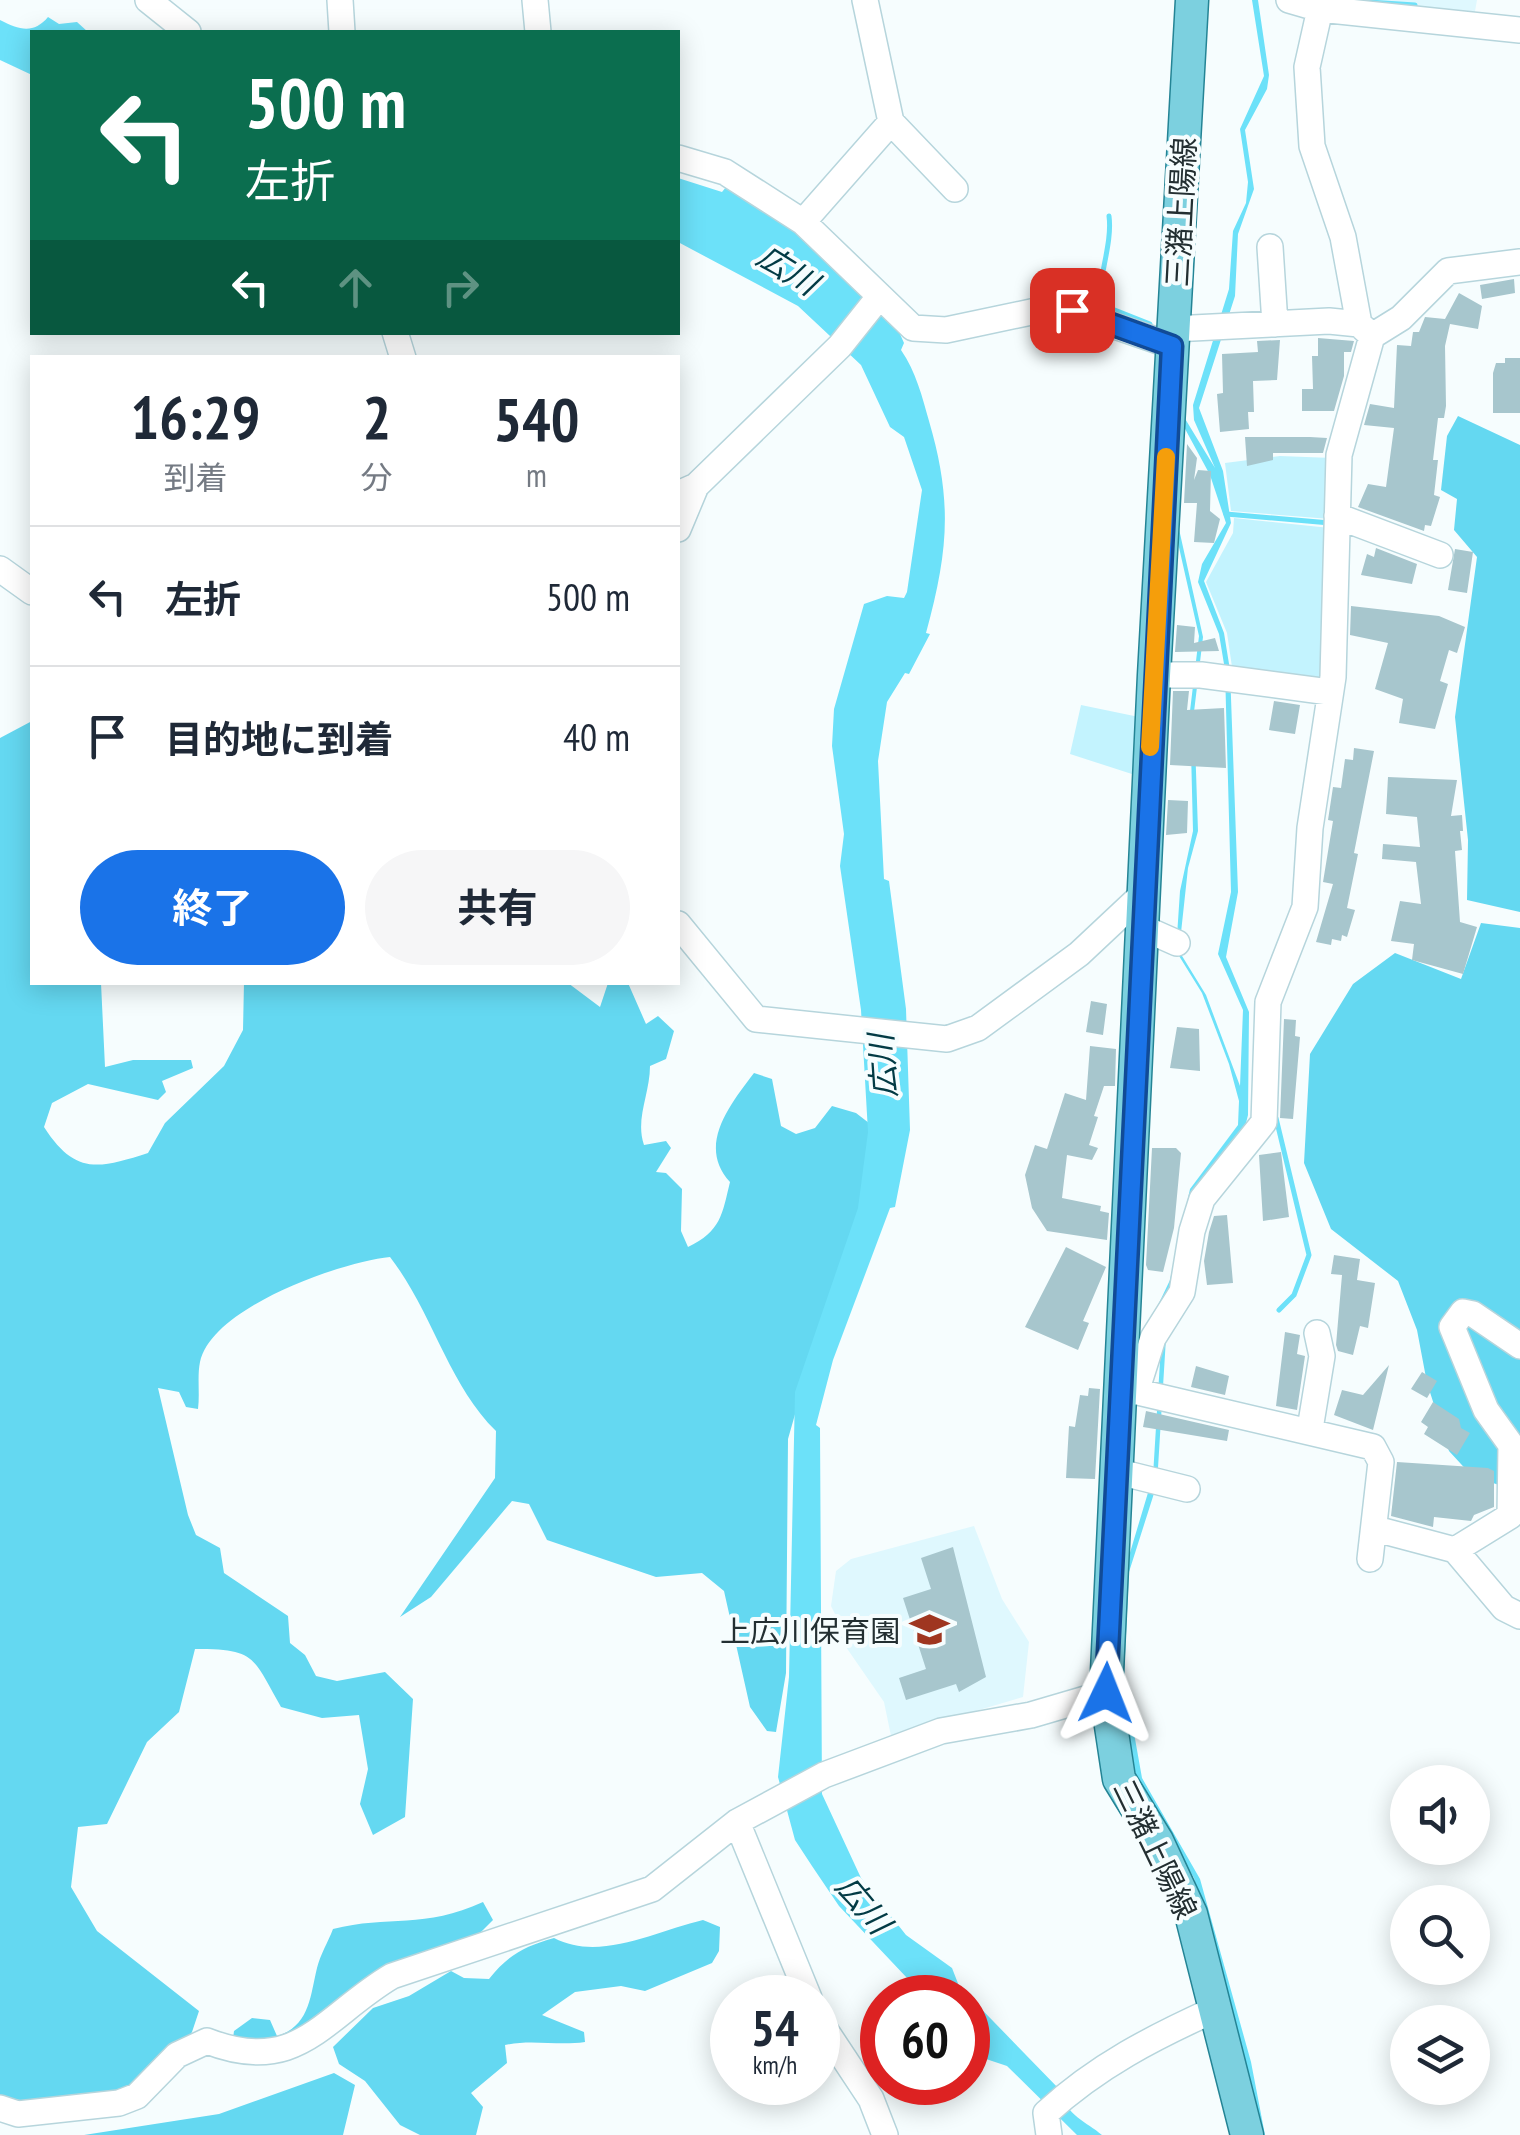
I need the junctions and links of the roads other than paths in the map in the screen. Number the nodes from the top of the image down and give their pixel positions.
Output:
1 (148, 0) edge
2 (340, 0) edge
3 (535, 0) edge
4 (865, 0) edge
5 (1192, 0) edge
6 (1289, 0) edge
7 (1320, 9) junction
8 (1482, 13) edge
9 (186, 30) edge
10 (342, 30) edge
11 (538, 30) edge
12 (1520, 30) edge
13 (891, 122) junction
14 (680, 159) edge
15 (956, 189) dead end
16 (802, 222) junction
17 (1268, 247) dead end
18 (1520, 262) edge
19 (877, 300) junction
20 (1275, 324) junction
21 (1366, 330) junction
22 (1184, 333) junction
23 (687, 490) edge
24 (1337, 516) junction
25 (680, 521) edge
26 (1440, 554) dead end
27 (0, 570) edge
28 (30, 591) edge
29 (1154, 675) junction
30 (1329, 692) junction
31 (1142, 894) junction
32 (680, 926) edge
33 (1141, 928) junction
34 (1177, 943) dead end
35 (1317, 1333) dead end
36 (1520, 1346) edge
37 (1140, 1393) junction
38 (1310, 1430) junction
39 (1136, 1476) junction
40 (1187, 1489) dead end
41 (1376, 1529) junction
42 (1455, 1550) junction
43 (1370, 1559) dead end
44 (1520, 1616) edge
45 (1106, 1693) junction
46 (738, 1822) junction
47 (800, 1975) edge
48 (1216, 2009) junction
49 (840, 2052) edge
50 (0, 2108) edge
51 (1048, 2124) edge
52 (885, 2135) edge
53 (1248, 2135) edge

1 - 9 street
2 - 10 street
3 - 11 street
4 - 13 street
5 - 22 main road, 三潴上陽線
6 - 7 street
7 - 8 street
7 - 21 street
8 - 12 street
13 - 15 street
13 - 16 street
14 - 16 street
16 - 19 street
17 - 20 street
18 - 21 street
19 - 22 street
19 - 23 street
20 - 21 street
20 - 22 street
21 - 24 street
22 - 29 main road, 三潴上陽線
23 - 25 street
24 - 26 street
24 - 30 street
27 - 28 street
29 - 30 street
29 - 31 main road, 三潴上陽線
30 - 37 street
31 - 32 street
31 - 33 main road, 三潴上陽線
33 - 34 street
33 - 37 main road, 三潴上陽線
35 - 38 street
36 - 42 street
37 - 38 street
37 - 39 main road, 三潴上陽線
38 - 41 street
39 - 40 street
39 - 45 main road, 三潴上陽線
41 - 42 street
41 - 43 street
42 - 44 street
45 - 46 street
45 - 48 main road, 三潴上陽線
46 - 47 street
46 - 50 street
48 - 51 street
48 - 53 main road, 三潴上陽線
49 - 52 street

